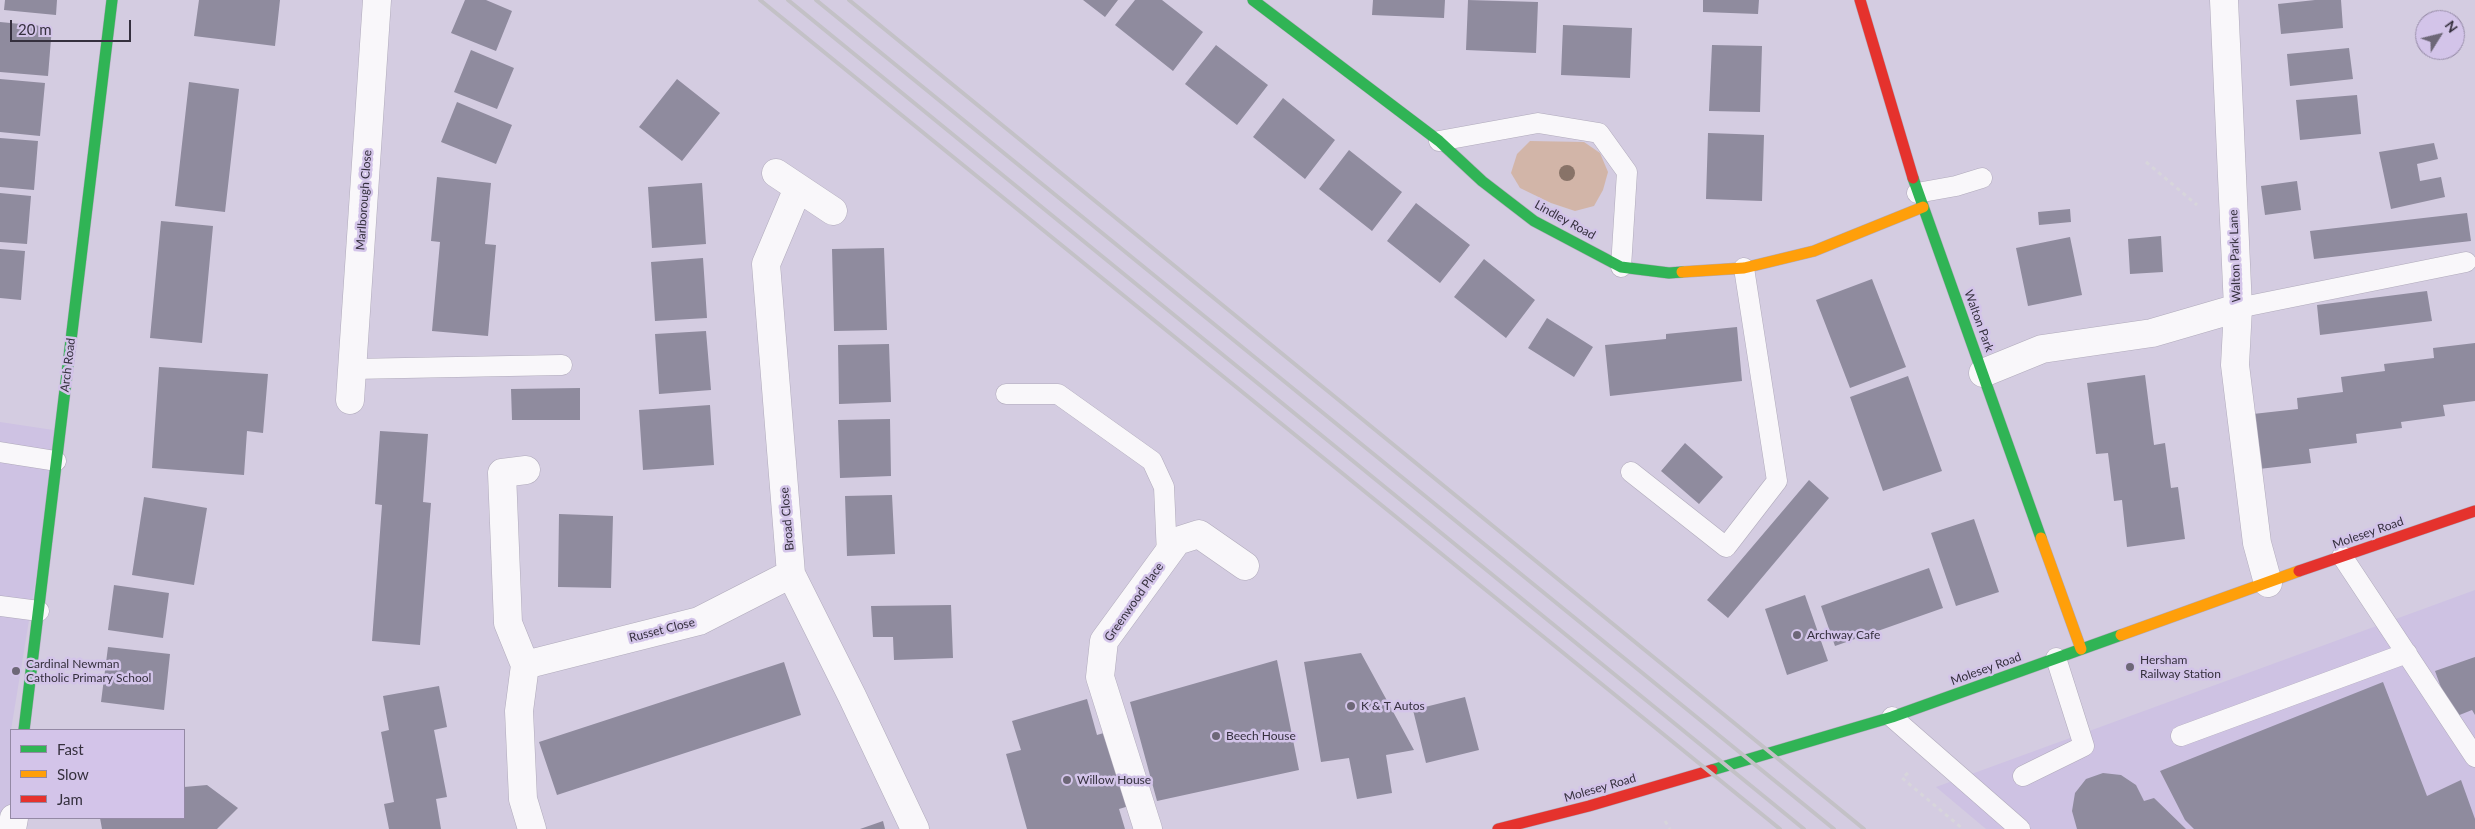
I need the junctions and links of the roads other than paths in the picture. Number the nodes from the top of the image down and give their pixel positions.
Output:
1 (112, 0) edge
2 (377, 0) edge
3 (1253, 0) edge
4 (1860, 0) edge
5 (2224, 0) edge
6 (1439, 141) junction
7 (1982, 178) dead end
8 (1920, 200) junction
9 (833, 211) dead end
10 (2466, 262) dead end
11 (1622, 267) junction
12 (1744, 268) junction
13 (2238, 308) junction
14 (562, 365) dead end
15 (352, 369) junction
16 (1983, 373) junction
17 (1006, 394) dead end
18 (350, 400) dead end
19 (0, 452) edge
20 (56, 461) junction
21 (526, 470) dead end
22 (1631, 472) dead end
23 (2475, 511) edge
24 (1167, 555) junction
25 (2342, 556) junction
26 (1245, 566) dead end
27 (791, 574) junction
28 (2268, 583) junction
29 (0, 606) edge
30 (39, 611) junction
31 (2081, 649) junction
32 (2407, 653) junction
33 (2056, 658) junction
34 (525, 665) junction
35 (1892, 717) junction
36 (24, 729) edge
37 (2182, 736) dead end
38 (2475, 756) edge
39 (2023, 776) dead end
40 (532, 829) edge
41 (915, 829) edge
42 (1148, 829) edge
43 (1498, 829) edge
44 (2020, 829) edge

1 - 20 street, Arch Road
2 - 15 street, Marlborough Close
3 - 6 street, Lindley Road
4 - 8 street, Walton Park
5 - 13 street, Walton Park Lane
6 - 11 street, Lindley Road
6 - 11 lane
7 - 8 lane
8 - 12 street, Lindley Road
8 - 16 street, Walton Park
9 - 27 street, Broad Close
10 - 13 lane
11 - 12 street, Lindley Road
12 - 22 lane
13 - 16 street, Walton Park Lane
13 - 28 street
14 - 15 lane
15 - 18 street, Marlborough Close
16 - 31 street, Walton Park
17 - 24 lane
19 - 20 lane
20 - 30 street, Arch Road
21 - 34 street
23 - 25 street, Molesey Road
24 - 26 street, Greenwood Place
24 - 42 street, Greenwood Place
25 - 28 street, Molesey Road
25 - 32 lane
27 - 34 street, Russet Close
27 - 41 street, Broad Close
28 - 31 street, Molesey Road
29 - 30 lane
30 - 36 street, Arch Road
31 - 33 street, Molesey Road
32 - 37 lane
32 - 38 lane
33 - 35 street, Molesey Road
33 - 39 lane
34 - 40 street
35 - 43 street, Molesey Road
35 - 44 lane

